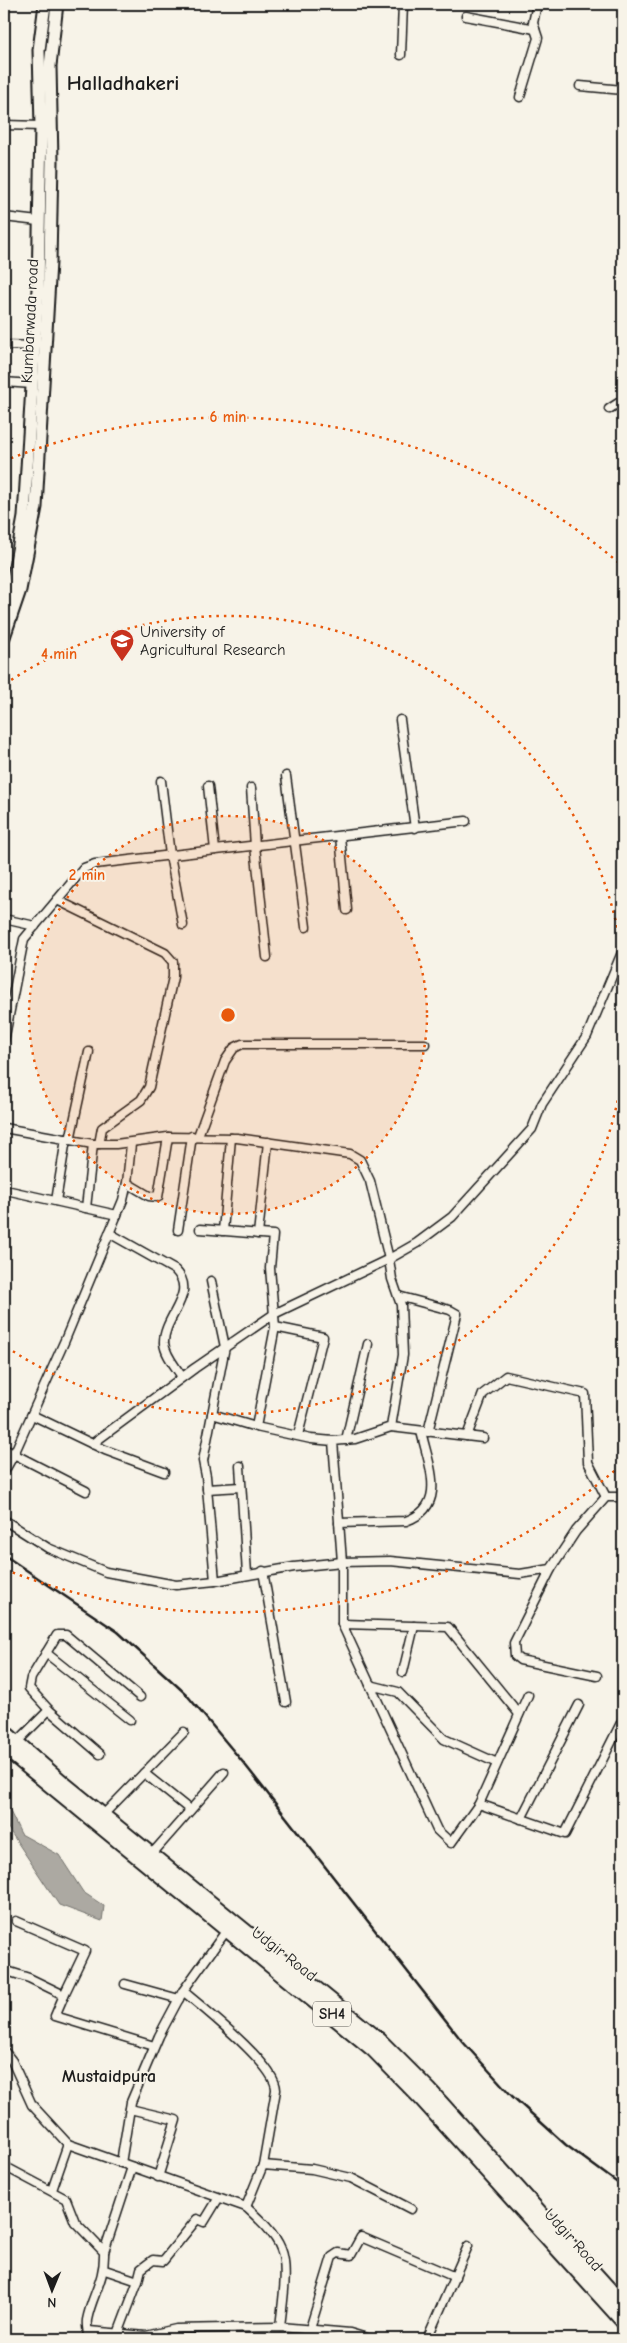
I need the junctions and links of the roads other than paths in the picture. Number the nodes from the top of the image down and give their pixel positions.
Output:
1 (45, 4) edge
2 (57, 4) edge
3 (403, 4) edge
4 (537, 4) edge
5 (466, 16) dead end
6 (535, 29) junction
7 (401, 55) dead end
8 (580, 86) dead end
9 (623, 90) edge
10 (520, 96) dead end
11 (4, 125) edge
12 (41, 126) junction
13 (4, 217) edge
14 (38, 221) junction
15 (4, 345) edge
16 (34, 346) junction
17 (4, 382) edge
18 (32, 384) junction
19 (623, 400) edge
20 (609, 409) dead end
21 (6, 593) edge
22 (4, 606) edge
23 (4, 637) edge
24 (400, 720) dead end
25 (286, 776) dead end
26 (161, 781) dead end
27 (208, 786) dead end
28 (251, 788) dead end
29 (466, 821) dead end
30 (415, 828) junction
31 (340, 836) junction
32 (295, 841) junction
33 (255, 846) junction
34 (215, 850) junction
35 (170, 855) junction
36 (57, 900) junction
37 (347, 910) dead end
38 (4, 919) edge
39 (183, 925) dead end
40 (35, 926) junction
41 (306, 927) dead end
42 (623, 950) edge
43 (267, 957) dead end
44 (4, 1041) edge
45 (424, 1044) dead end
46 (89, 1052) dead end
47 (4, 1128) edge
48 (195, 1136) junction
49 (168, 1137) junction
50 (231, 1138) junction
51 (68, 1139) junction
52 (268, 1142) junction
53 (96, 1144) junction
54 (131, 1144) junction
55 (127, 1183) junction
56 (6, 1190) dead end
57 (56, 1201) junction
58 (86, 1208) junction
59 (117, 1215) junction
60 (200, 1229) dead end
61 (178, 1230) dead end
62 (223, 1231) junction
63 (109, 1233) junction
64 (258, 1234) junction
65 (389, 1259) junction
66 (212, 1281) dead end
67 (398, 1296) junction
68 (274, 1314) junction
69 (275, 1327) junction
70 (368, 1344) dead end
71 (225, 1347) junction
72 (182, 1377) junction
73 (32, 1414) junction
74 (212, 1414) junction
75 (256, 1427) junction
76 (391, 1427) junction
77 (425, 1431) junction
78 (298, 1436) junction
79 (467, 1436) junction
80 (483, 1438) dead end
81 (346, 1440) junction
82 (333, 1441) junction
83 (92, 1444) junction
84 (4, 1449) edge
85 (14, 1454) junction
86 (240, 1466) dead end
87 (4, 1472) edge
88 (164, 1472) dead end
89 (241, 1487) junction
90 (207, 1489) junction
91 (86, 1491) dead end
92 (606, 1497) junction
93 (623, 1497) edge
94 (4, 1520) edge
95 (339, 1523) junction
96 (342, 1562) junction
97 (551, 1569) junction
98 (263, 1571) junction
99 (247, 1574) junction
100 (215, 1581) junction
101 (342, 1624) junction
102 (414, 1626) junction
103 (46, 1653) junction
104 (403, 1672) dead end
105 (598, 1676) dead end
106 (370, 1685) junction
107 (528, 1695) dead end
108 (140, 1697) dead end
109 (286, 1702) dead end
110 (579, 1704) dead end
111 (49, 1710) junction
112 (519, 1714) junction
113 (623, 1719) edge
114 (130, 1720) dead end
115 (4, 1732) edge
116 (184, 1732) dead end
117 (10, 1745) edge
118 (100, 1754) dead end
119 (497, 1763) junction
120 (224, 1772) dead end
121 (144, 1773) junction
122 (479, 1804) junction
123 (190, 1810) junction
124 (102, 1815) junction
125 (521, 1819) junction
126 (151, 1855) junction
127 (16, 1921) dead end
128 (230, 1927) junction
129 (4, 1970) edge
130 (125, 1984) dead end
131 (181, 1995) junction
132 (64, 1996) junction
133 (154, 2046) junction
134 (4, 2050) edge
135 (130, 2109) junction
136 (68, 2144) junction
137 (121, 2163) junction
138 (263, 2165) junction
139 (4, 2166) edge
140 (132, 2167) junction
141 (158, 2177) junction
142 (52, 2190) junction
143 (218, 2199) junction
144 (246, 2207) junction
145 (410, 2208) dead end
146 (468, 2246) dead end
147 (104, 2252) junction
148 (105, 2270) junction
149 (455, 2277) junction
150 (138, 2281) junction
151 (623, 2304) edge
152 (623, 2321) edge
153 (280, 2327) junction
154 (310, 2329) junction
155 (319, 2330) junction
156 (118, 2334) junction
157 (88, 2335) edge
158 (320, 2339) edge
159 (370, 2339) edge
160 (427, 2339) edge

1 - 12 street, Kumbarwada road
2 - 23 street, Kumbarwada road
3 - 7 street
4 - 6 street
5 - 6 street
6 - 10 street
8 - 9 street
11 - 12 street
12 - 14 street, Kumbarwada road
13 - 14 street
14 - 16 street, Kumbarwada road
15 - 16 street
16 - 18 street, Kumbarwada road
17 - 18 street
18 - 21 street, Kumbarwada road
19 - 20 street
21 - 22 street, Kumbarwada road
24 - 30 street
25 - 32 street
26 - 35 street
27 - 34 street
28 - 33 street
29 - 30 street
30 - 31 street
31 - 32 street
31 - 37 street
32 - 33 street
32 - 41 street
33 - 34 street
33 - 43 street
34 - 35 street
35 - 36 street
35 - 39 street
36 - 40 street
36 - 53 street
38 - 40 street
40 - 44 street
42 - 65 street
45 - 48 street
46 - 51 street
47 - 51 street
48 - 49 street
48 - 50 street
48 - 61 street
49 - 54 street
49 - 55 street
50 - 52 street
50 - 62 street
51 - 53 street
51 - 57 street
52 - 64 street
52 - 65 street
53 - 54 street
53 - 58 street
54 - 55 street
55 - 59 street
56 - 57 street
57 - 58 street
58 - 59 street
59 - 63 street
60 - 62 street
62 - 64 street
63 - 72 street
63 - 73 street
64 - 68 street
65 - 67 street
65 - 68 street
66 - 71 street
67 - 76 street
67 - 77 street
68 - 69 street
68 - 71 street
69 - 75 street
69 - 78 street
70 - 81 street
71 - 72 street
71 - 74 street
72 - 83 street
73 - 83 street
73 - 85 street
74 - 75 street
74 - 90 street
75 - 78 street
76 - 77 street
76 - 81 street
77 - 79 street
77 - 95 street
78 - 82 street
79 - 80 street
79 - 92 street
81 - 82 street
82 - 95 street
83 - 88 street
84 - 85 street
85 - 87 street
85 - 91 street
86 - 89 street
89 - 90 street
89 - 99 street
90 - 100 street
92 - 93 street
92 - 97 street
94 - 100 street
95 - 96 street
96 - 97 street
96 - 98 street
96 - 101 street
97 - 105 street
98 - 99 street
98 - 109 street
99 - 100 street
101 - 102 street
101 - 106 street
102 - 104 street
102 - 112 street
103 - 108 street
103 - 111 street
103 - 114 street
106 - 119 street
106 - 122 street
107 - 112 street
110 - 125 street
111 - 117 street
111 - 118 street
112 - 119 street
113 - 125 street
115 - 117 highway, Udgir Road / SH4
116 - 121 street
117 - 124 highway, Udgir Road / SH4
117 - 128 highway, Udgir Road / SH4
119 - 122 street
120 - 123 street
121 - 123 street
121 - 124 street
122 - 125 street
123 - 126 street
124 - 126 highway, Udgir Road / SH4
126 - 128 highway, Udgir Road / SH4
127 - 132 street
128 - 131 street
128 - 151 highway, Udgir Road / SH4
128 - 152 highway, Udgir Road / SH4
129 - 132 street
130 - 131 street
131 - 133 street
131 - 138 street
132 - 133 street
133 - 135 street
134 - 136 street
135 - 137 street
135 - 141 street
136 - 137 street
136 - 142 street
137 - 140 street
138 - 144 street
138 - 145 street
139 - 142 street
140 - 141 street
140 - 147 street
141 - 143 street
142 - 147 street
143 - 144 street
143 - 150 street
144 - 153 street
146 - 149 street
147 - 148 street
148 - 150 street
148 - 157 street
149 - 154 street
149 - 160 street
150 - 156 street
153 - 154 street
153 - 156 street
154 - 155 street
155 - 158 street
155 - 159 street
156 - 157 street

